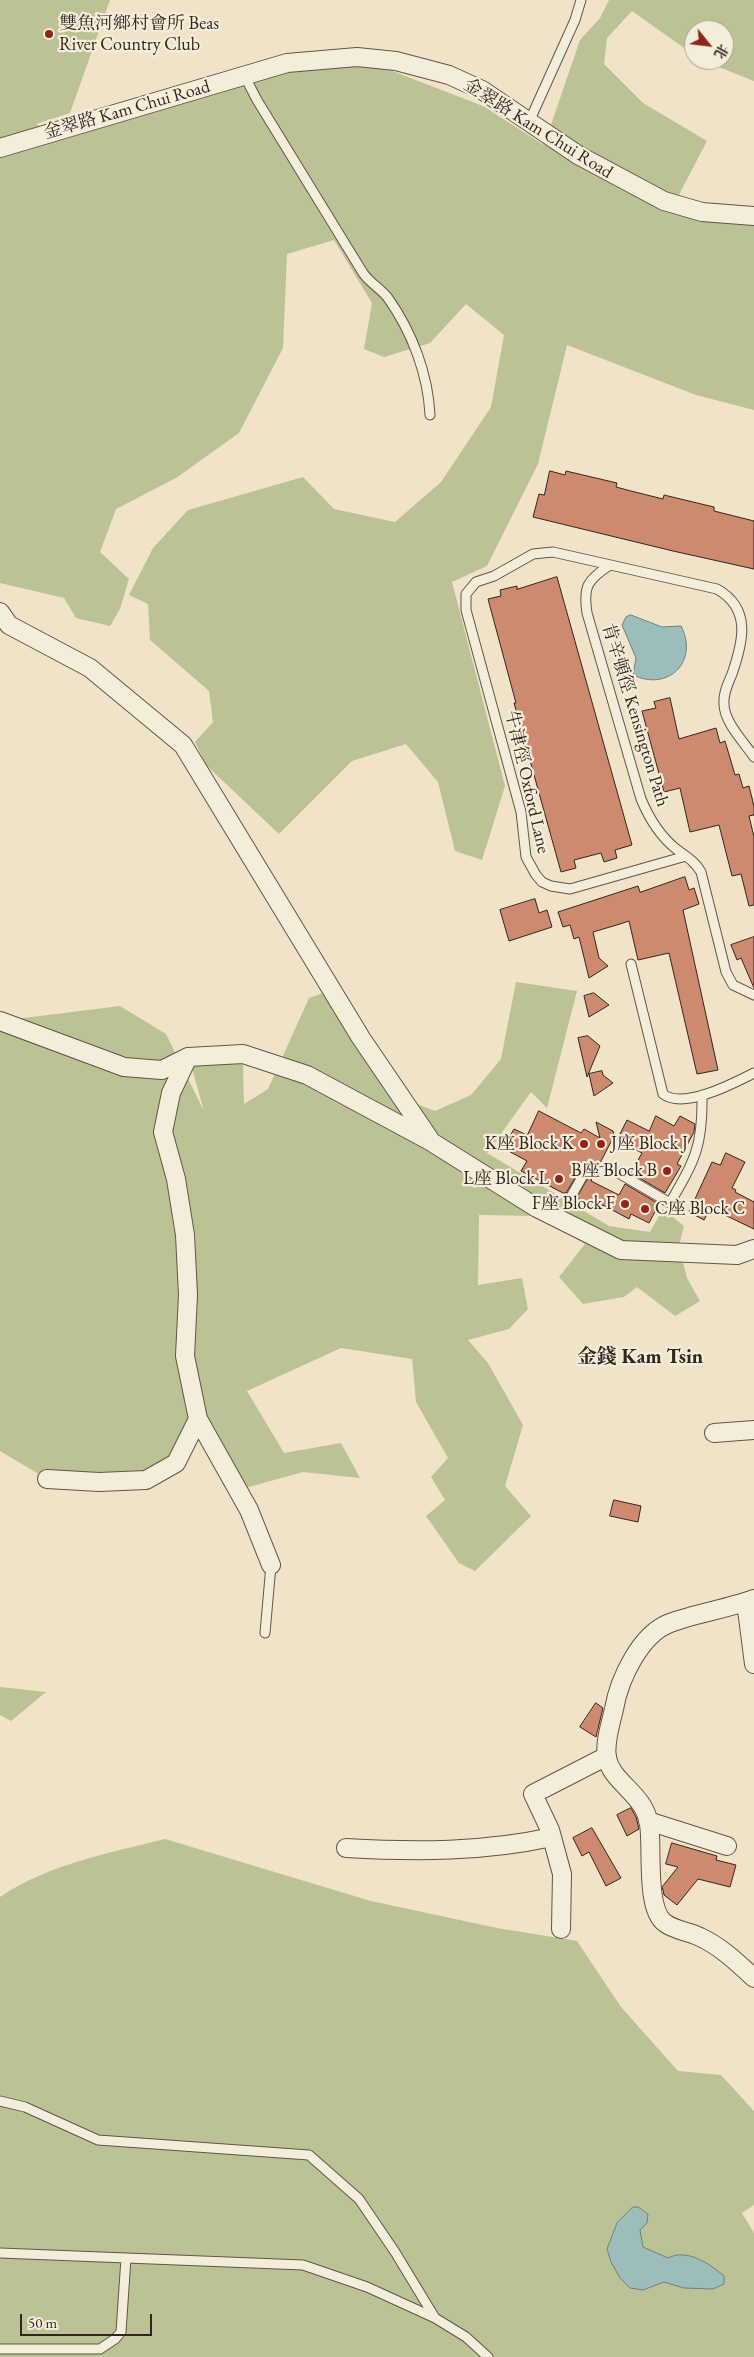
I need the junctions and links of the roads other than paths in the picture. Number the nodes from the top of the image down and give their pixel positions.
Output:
1 (581, 0) edge
2 (244, 75) junction
3 (530, 122) junction
4 (0, 148) edge
5 (754, 216) edge
6 (430, 415) dead end
7 (610, 565) junction
8 (0, 612) edge
9 (754, 757) edge
10 (686, 856) junction
11 (630, 964) dead end
12 (754, 995) edge
13 (0, 1021) edge
14 (188, 1057) junction
15 (754, 1073) edge
16 (702, 1095) junction
17 (430, 1140) junction
18 (572, 1194) dead end
19 (754, 1249) edge
20 (198, 1419) junction
21 (754, 1430) edge
22 (714, 1433) dead end
23 (47, 1479) dead end
24 (271, 1566) joint
25 (750, 1600) edge
26 (265, 1633) dead end
27 (754, 1664) edge
28 (607, 1756) junction
29 (648, 1821) junction
30 (552, 1837) junction
31 (727, 1846) dead end
32 (346, 1848) dead end
33 (561, 1929) dead end
34 (754, 1978) edge
35 (0, 2101) edge
36 (0, 2253) edge
37 (126, 2258) junction
38 (435, 2318) junction
39 (0, 2349) edge
40 (488, 2357) edge

1 - 3 lane
2 - 3 street, 金翠路 Kam Chui Road
2 - 4 street, 金翠路 Kam Chui Road
2 - 6 lane
3 - 5 street, 金翠路 Kam Chui Road
7 - 9 lane
7 - 10 lane, 肯辛頓徑 Kensington Path
7 - 10 lane, 牛津徑 Oxford Lane
8 - 17 street
10 - 12 lane, 肯辛頓徑 Kensington Path
11 - 16 lane
13 - 14 street
14 - 17 street
14 - 20 street
15 - 16 lane
16 - 18 lane
17 - 19 street
20 - 23 street
20 - 24 street
21 - 22 street
24 - 26 lane
25 - 27 street
25 - 28 street
28 - 29 street
28 - 30 street
29 - 31 street
29 - 34 street
30 - 32 street
30 - 33 street
35 - 38 lane
36 - 37 lane
37 - 38 lane
37 - 39 lane
38 - 40 lane

